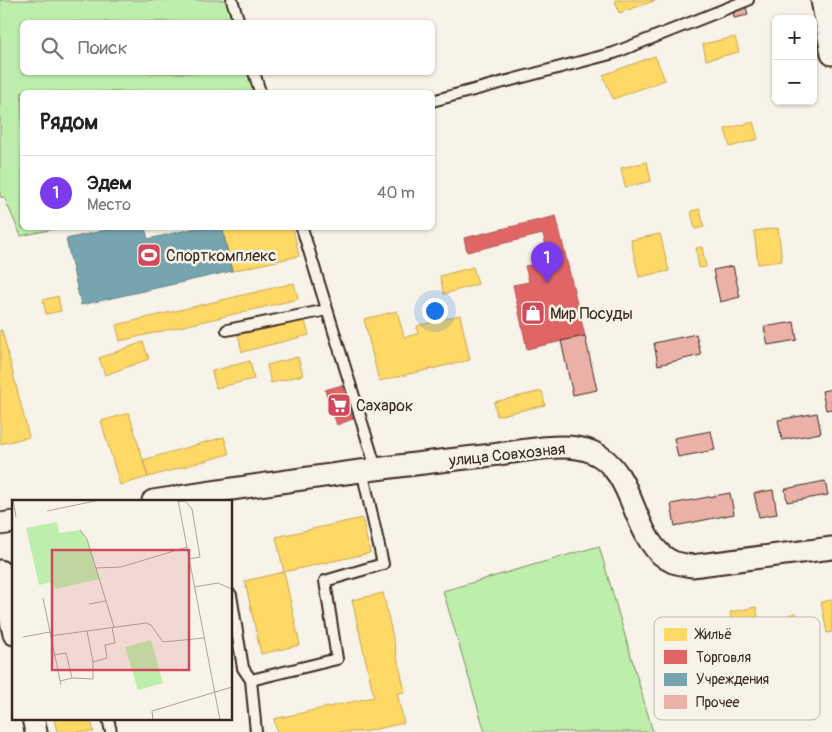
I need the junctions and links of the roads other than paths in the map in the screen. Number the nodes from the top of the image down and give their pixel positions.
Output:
1 (232, 0) edge
2 (748, 0) edge
3 (822, 0) edge
4 (238, 20) edge
5 (832, 54) edge
6 (255, 75) edge
7 (259, 90) edge
8 (435, 100) edge
9 (303, 230) edge
10 (327, 310) junction
11 (226, 330) dead end
12 (369, 469) junction
13 (216, 496) edge
14 (166, 500) edge
15 (832, 548) edge
16 (0, 571) edge
17 (232, 601) edge
18 (12, 625) edge
19 (251, 680) junction
20 (256, 732) edge

1 - 4 lane
2 - 8 lane
3 - 5 street
6 - 7 lane
9 - 10 lane
10 - 11 lane
10 - 12 lane
12 - 13 street, улица Совхозная
12 - 15 street, улица Совхозная
12 - 19 lane
13 - 14 street, улица Совхозная
16 - 18 street
17 - 19 lane
19 - 20 lane

